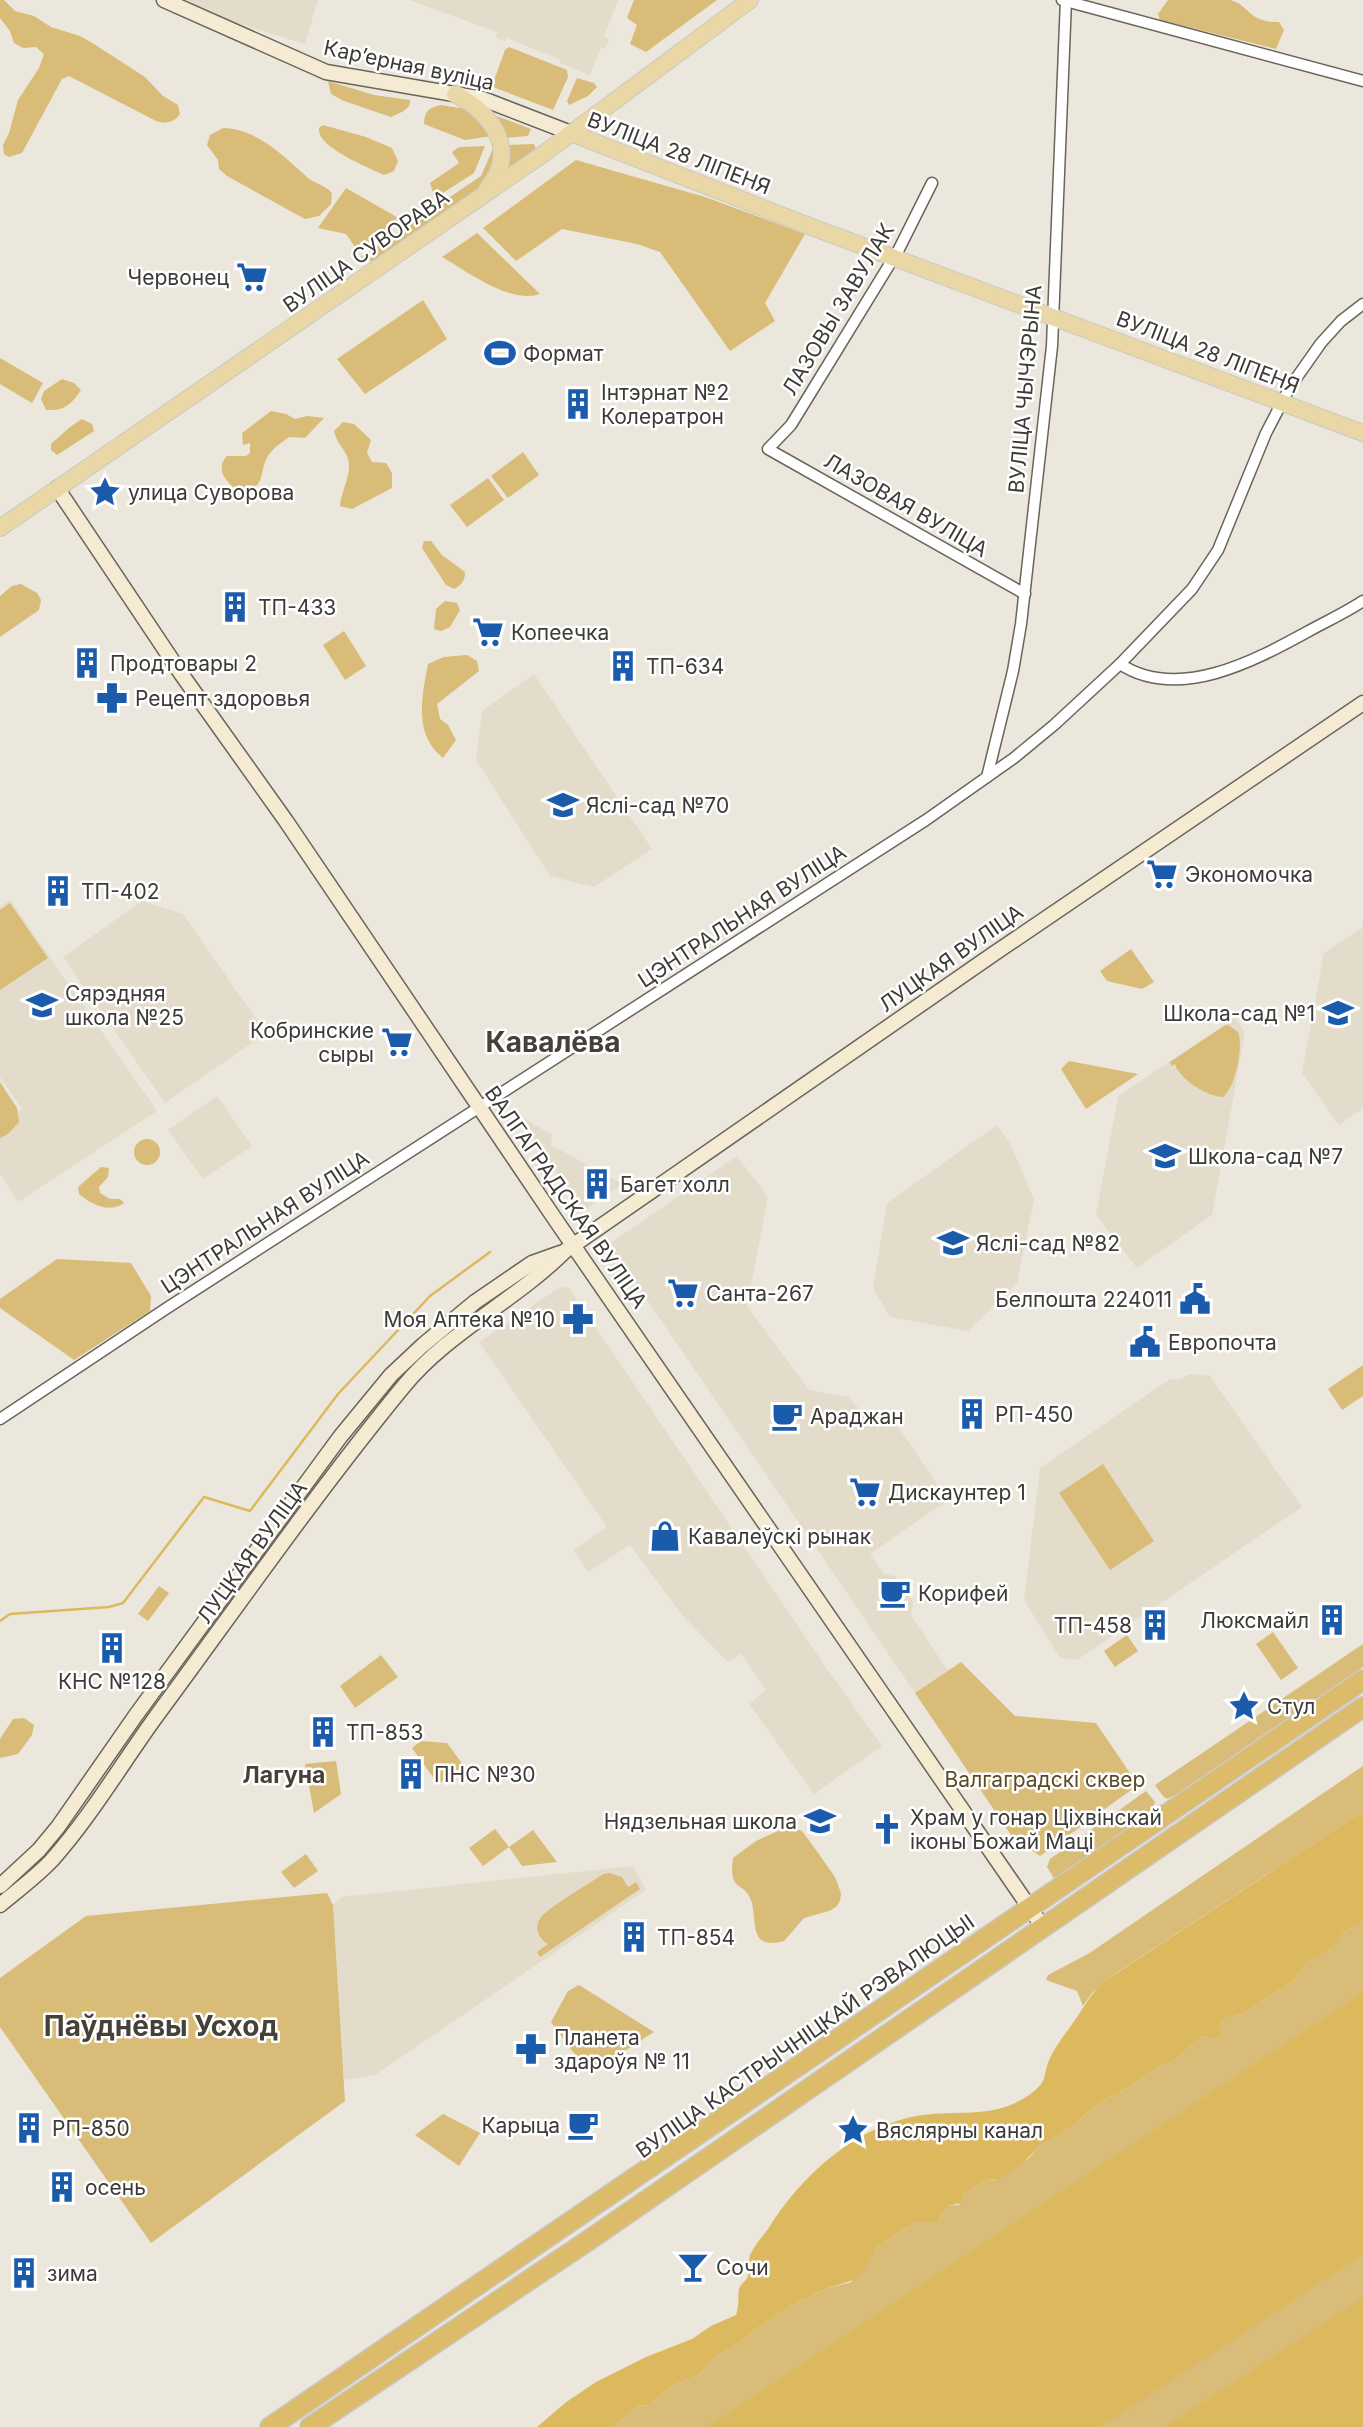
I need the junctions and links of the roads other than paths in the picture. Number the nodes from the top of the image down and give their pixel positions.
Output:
1 (164, 0) edge
2 (750, 0) edge
3 (1064, 0) edge
4 (1363, 81) edge
5 (455, 94) junction
6 (571, 133) junction
7 (932, 183) dead end
8 (472, 202) junction
9 (896, 253) junction
10 (1363, 304) edge
11 (1054, 311) junction
12 (1284, 398) junction
13 (1363, 424) edge
14 (1363, 433) edge
15 (768, 449) joint
16 (57, 488) junction
17 (0, 528) edge
18 (1025, 594) junction
19 (1363, 601) edge
20 (1121, 664) junction
21 (1363, 703) edge
22 (987, 777) junction
23 (480, 1108) junction
24 (570, 1248) junction
25 (0, 1419) edge
26 (307, 1484) junction
27 (321, 1494) junction
28 (1363, 1680) edge
29 (1363, 1707) edge
30 (94, 1773) junction
31 (108, 1783) junction
32 (0, 1886) edge
33 (0, 1905) edge
34 (1030, 1907) junction
35 (1043, 1927) junction
36 (721, 2122) junction
37 (733, 2140) junction
38 (672, 2155) junction
39 (684, 2174) junction
40 (270, 2427) edge
41 (310, 2427) edge

1 - 5 main road, Карʼерная вуліца
2 - 6 main road, ВУЛІЦА СУВОРАВА
3 - 4 street
3 - 11 street, ВУЛІЦА ЧЫЧЭРЫНА
5 - 6 main road, Карʼерная вуліца
5 - 8 main road
6 - 8 main road, ВУЛІЦА СУВОРАВА
6 - 9 main road, ВУЛІЦА 28 ЛІПЕНЯ
7 - 9 street, ЛАЗОВЫ ЗАВУЛАК
8 - 16 main road, ВУЛІЦА СУВОРАВА
9 - 11 main road, ВУЛІЦА 28 ЛІПЕНЯ
9 - 15 street, ЛАЗОВЫ ЗАВУЛАК
10 - 12 street, ЦЭНТРАЛЬНАЯ ВУЛІЦА
11 - 12 main road, ВУЛІЦА 28 ЛІПЕНЯ
11 - 18 street, ВУЛІЦА ЧЫЧЭРЫНА
12 - 13 main road, ВУЛІЦА 28 ЛІПЕНЯ
12 - 14 main road, ВУЛІЦА 28 ЛІПЕНЯ
12 - 20 street, ЦЭНТРАЛЬНАЯ ВУЛІЦА
15 - 18 street, ЛАЗОВАЯ ВУЛІЦА
16 - 17 main road, ВУЛІЦА СУВОРАВА
16 - 23 main road, ВАЛГАГРАДСКАЯ ВУЛІЦА
18 - 22 street, ВУЛІЦА ЧЫЧЭРЫНА
19 - 20 street
20 - 22 street, ЦЭНТРАЛЬНАЯ ВУЛІЦА
21 - 24 main road, ЛУЦКАЯ ВУЛІЦА
22 - 23 street, ЦЭНТРАЛЬНАЯ ВУЛІЦА
23 - 24 main road, ВАЛГАГРАДСКАЯ ВУЛІЦА
23 - 25 street, ЦЭНТРАЛЬНАЯ ВУЛІЦА
24 - 26 main road, ЛУЦКАЯ ВУЛІЦА
24 - 27 main road, ЛУЦКАЯ ВУЛІЦА
24 - 34 main road, ВАЛГАГРАДСКАЯ ВУЛІЦА
26 - 27 main road
26 - 30 main road, ЛУЦКАЯ ВУЛІЦА
27 - 31 main road, ЛУЦКАЯ ВУЛІЦА
28 - 34 highway, ВУЛІЦА КАСТРЫЧНІЦКАЙ РЭВАЛЮЦЫІ
29 - 35 highway, ВУЛІЦА КАСТРЫЧНІЦКАЙ РЭВАЛЮЦЫІ
30 - 31 main road
30 - 32 main road, ЛУЦКАЯ ВУЛІЦА
31 - 33 main road, ЛУЦКАЯ ВУЛІЦА
34 - 35 main road, ВАЛГАГРАДСКАЯ ВУЛІЦА
34 - 36 highway, ВУЛІЦА КАСТРЫЧНІЦКАЙ РЭВАЛЮЦЫІ
35 - 37 highway, ВУЛІЦА КАСТРЫЧНІЦКАЙ РЭВАЛЮЦЫІ
36 - 37 highway
36 - 38 highway, ВУЛІЦА КАСТРЫЧНІЦКАЙ РЭВАЛЮЦЫІ
37 - 39 highway, ВУЛІЦА КАСТРЫЧНІЦКАЙ РЭВАЛЮЦЫІ
38 - 39 highway
38 - 40 highway, ВУЛІЦА КАСТРЫЧНІЦКАЙ РЭВАЛЮЦЫІ
39 - 41 highway, ВУЛІЦА КАСТРЫЧНІЦКАЙ РЭВАЛЮЦЫІ

